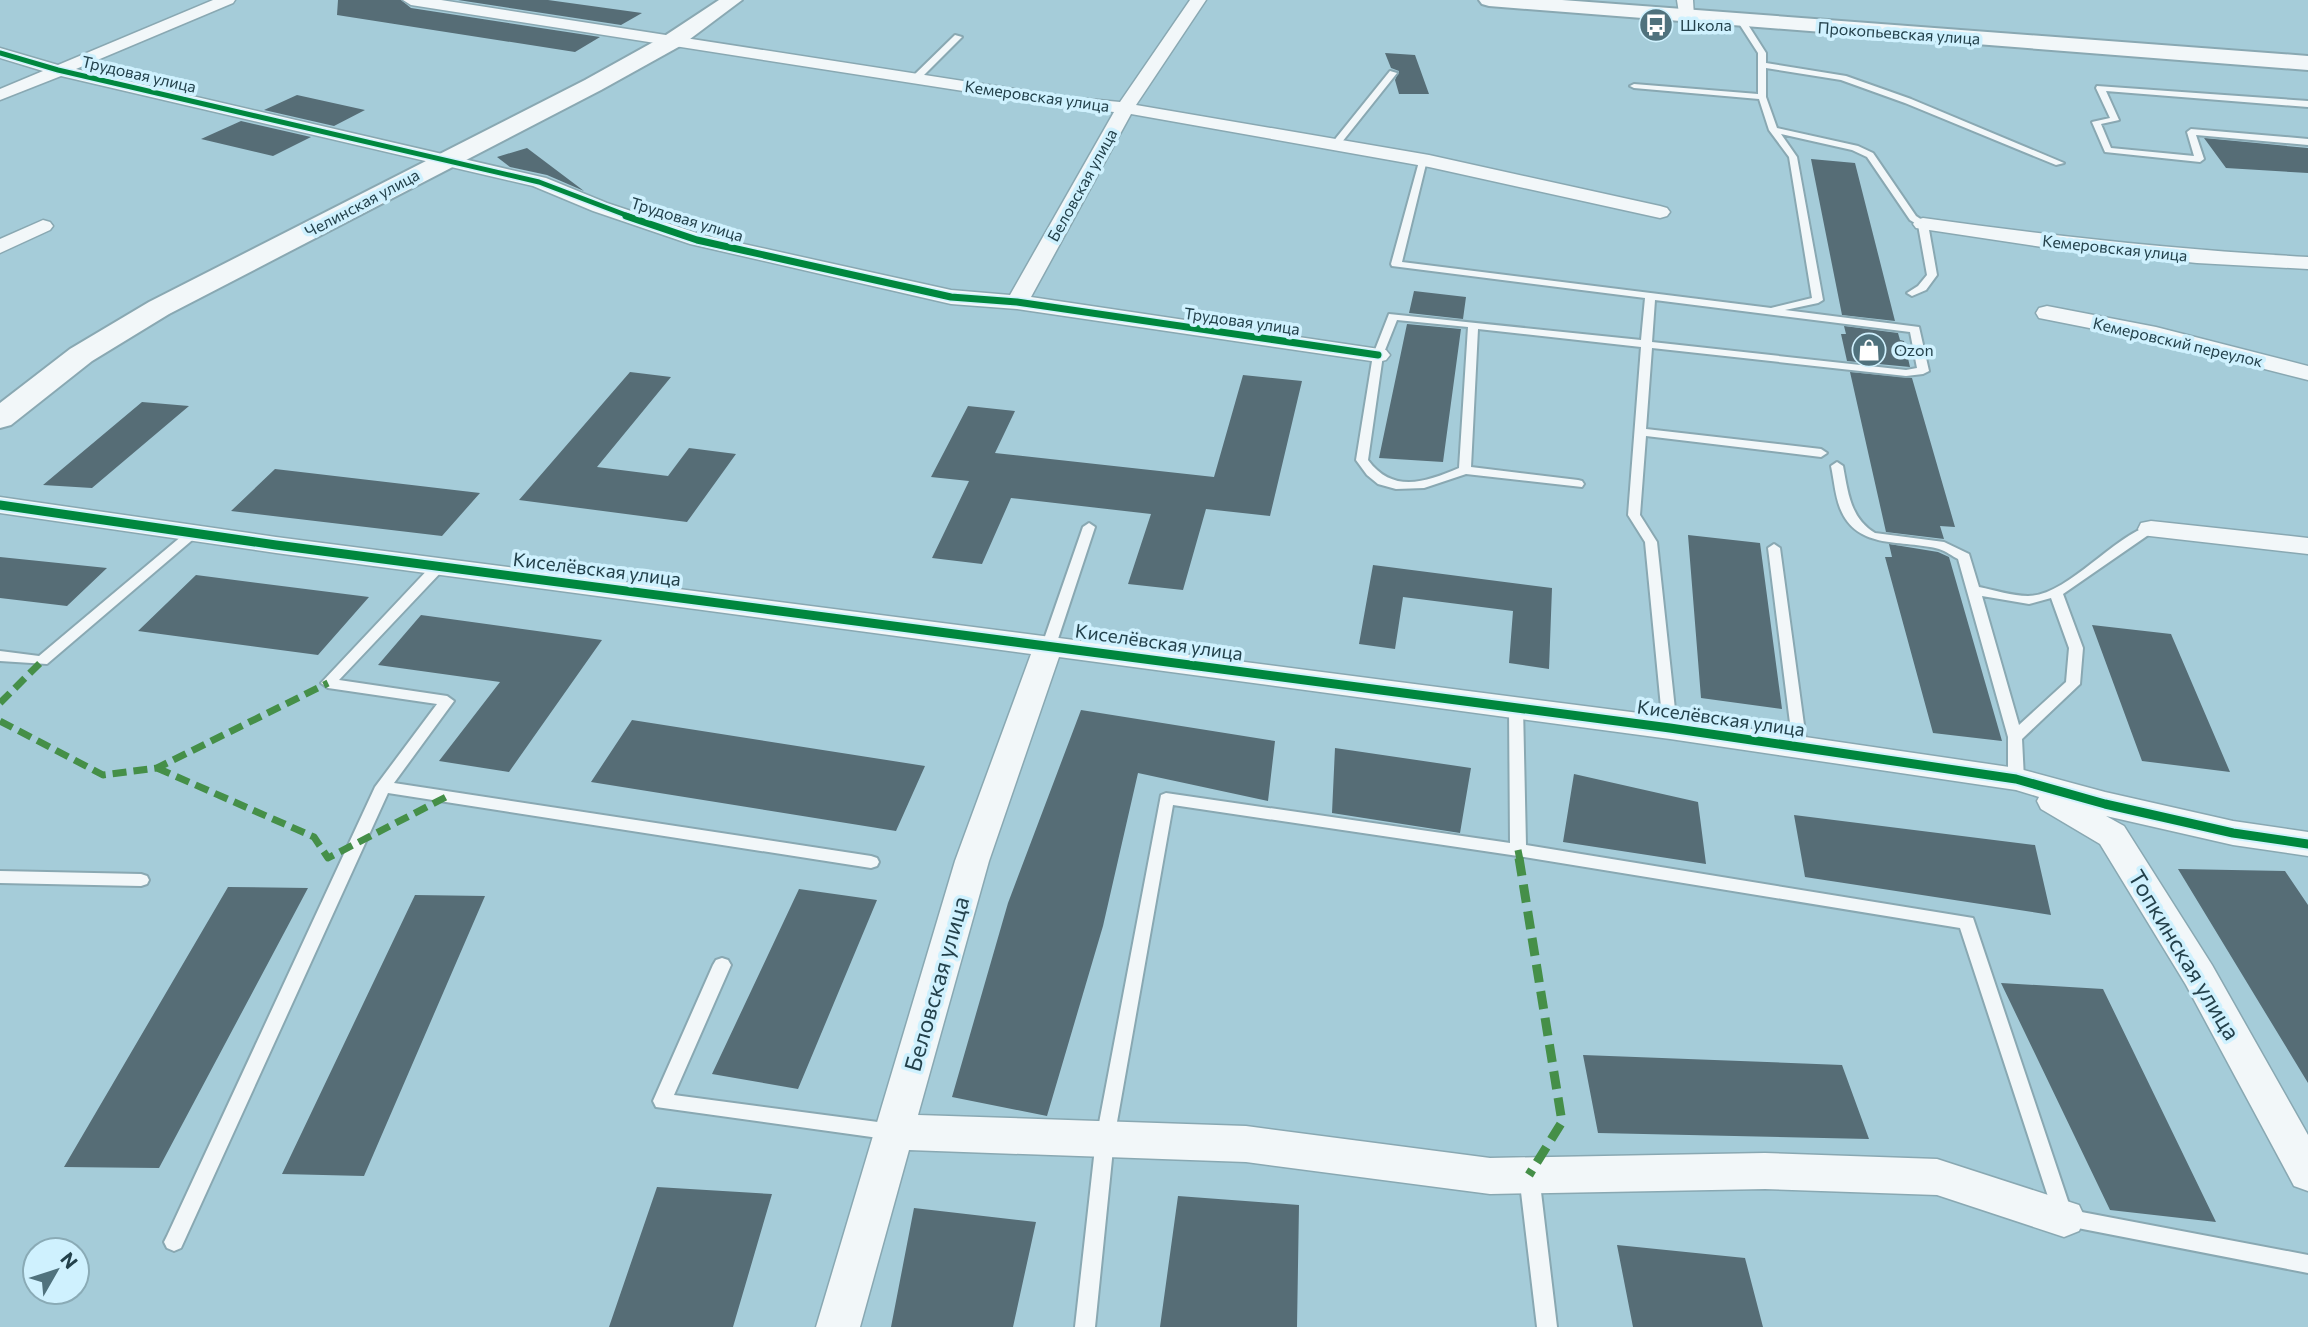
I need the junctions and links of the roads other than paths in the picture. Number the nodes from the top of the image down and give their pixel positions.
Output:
1 (227, 0) edge
2 (411, 0) edge
3 (732, 0) edge
4 (1198, 0) edge
5 (1489, 0) edge
6 (1686, 8) edge
7 (1741, 22) junction
8 (958, 37) dead end
9 (674, 40) junction
10 (0, 53) edge
11 (2308, 63) edge
12 (1762, 65) junction
13 (58, 70) junction
14 (1393, 73) dead end
15 (916, 78) junction
16 (1634, 86) dead end
17 (0, 96) edge
18 (1762, 97) junction
19 (2308, 104) edge
20 (1125, 108) junction
21 (1773, 130) junction
22 (2308, 142) edge
23 (1335, 145) junction
24 (444, 160) junction
25 (1423, 160) junction
26 (2059, 163) dead end
27 (1660, 212) dead end
28 (1923, 224) junction
29 (43, 226) dead end
30 (0, 247) edge
31 (2308, 263) edge
32 (1912, 293) dead end
33 (1650, 298) junction
34 (1017, 302) junction
35 (1755, 311) junction
36 (2047, 313) dead end
37 (1472, 325) junction
38 (1646, 343) junction
39 (1378, 355) junction
40 (2308, 373) edge
41 (0, 418) edge
42 (1640, 432) junction
43 (1821, 453) dead end
44 (1837, 466) dead end
45 (1465, 470) junction
46 (1578, 484) dead end
47 (0, 505) edge
48 (1089, 527) dead end
49 (2151, 529) joint
50 (193, 533) junction
51 (2308, 546) edge
52 (1774, 548) dead end
53 (439, 566) junction
54 (1974, 590) junction
55 (2056, 593) junction
56 (1049, 645) junction
57 (0, 656) edge
58 (1516, 707) junction
59 (1670, 728) junction
60 (2015, 737) junction
61 (1800, 747) junction
62 (2016, 779) junction
63 (383, 788) junction
64 (2308, 844) edge
65 (1518, 850) junction
66 (872, 862) dead end
67 (0, 877) edge
68 (141, 880) dead end
69 (722, 965) dead end
70 (894, 1132) junction
71 (1105, 1139) junction
72 (2308, 1173) edge
73 (1529, 1175) junction
74 (2064, 1218) junction
75 (174, 1242) dead end
76 (2308, 1264) edge
77 (838, 1327) edge
78 (1085, 1327) edge
79 (1547, 1327) edge

1 - 13 street
2 - 9 street, Кемеровская улица
3 - 9 street, Челинская улица
4 - 20 street, Беловская улица
5 - 6 street, Прокопьевская улица
6 - 7 street, Прокопьевская улица
7 - 11 street, Прокопьевская улица
7 - 12 lane
8 - 15 lane
9 - 15 street, Кемеровская улица
9 - 24 street, Челинская улица
10 - 13 street, Трудовая улица
12 - 18 lane
12 - 26 lane
13 - 17 street
13 - 24 street, Трудовая улица
14 - 23 lane
15 - 20 street, Кемеровская улица
16 - 18 lane
18 - 21 lane
19 - 22 lane
20 - 23 street, Кемеровская улица
20 - 34 street, Беловская улица
21 - 28 lane
21 - 35 lane
23 - 25 street, Кемеровская улица
24 - 34 street, Трудовая улица
24 - 41 street, Челинская улица
25 - 27 street, Кемеровская улица
25 - 33 lane
28 - 31 street, Кемеровская улица
28 - 32 lane
29 - 30 street
33 - 35 lane
33 - 38 lane
34 - 39 street, Трудовая улица
35 - 38 lane
36 - 40 street, Кемеровский переулок
37 - 38 lane
37 - 39 lane
37 - 45 lane
38 - 42 lane
39 - 45 lane
42 - 43 lane
42 - 59 lane
44 - 54 lane
45 - 46 lane
47 - 50 street, Киселёвская улица
48 - 56 lane
49 - 51 street
49 - 55 lane
50 - 53 street, Киселёвская улица
50 - 57 lane
52 - 61 lane
53 - 56 street, Киселёвская улица
53 - 63 lane
54 - 55 lane
54 - 60 lane
55 - 60 lane
56 - 58 street, Киселёвская улица
56 - 70 street, Беловская улица
58 - 59 street, Киселёвская улица
58 - 65 lane
59 - 61 street, Киселёвская улица
60 - 62 lane
61 - 62 street, Киселёвская улица
62 - 64 street, Киселёвская улица
62 - 72 street, Топкинская улица
63 - 66 lane
63 - 75 lane
65 - 71 lane
65 - 74 lane
67 - 68 lane
69 - 70 lane
70 - 71 street
70 - 77 street, Беловская улица
71 - 73 street
71 - 78 lane
73 - 74 street
73 - 79 lane
74 - 76 lane

